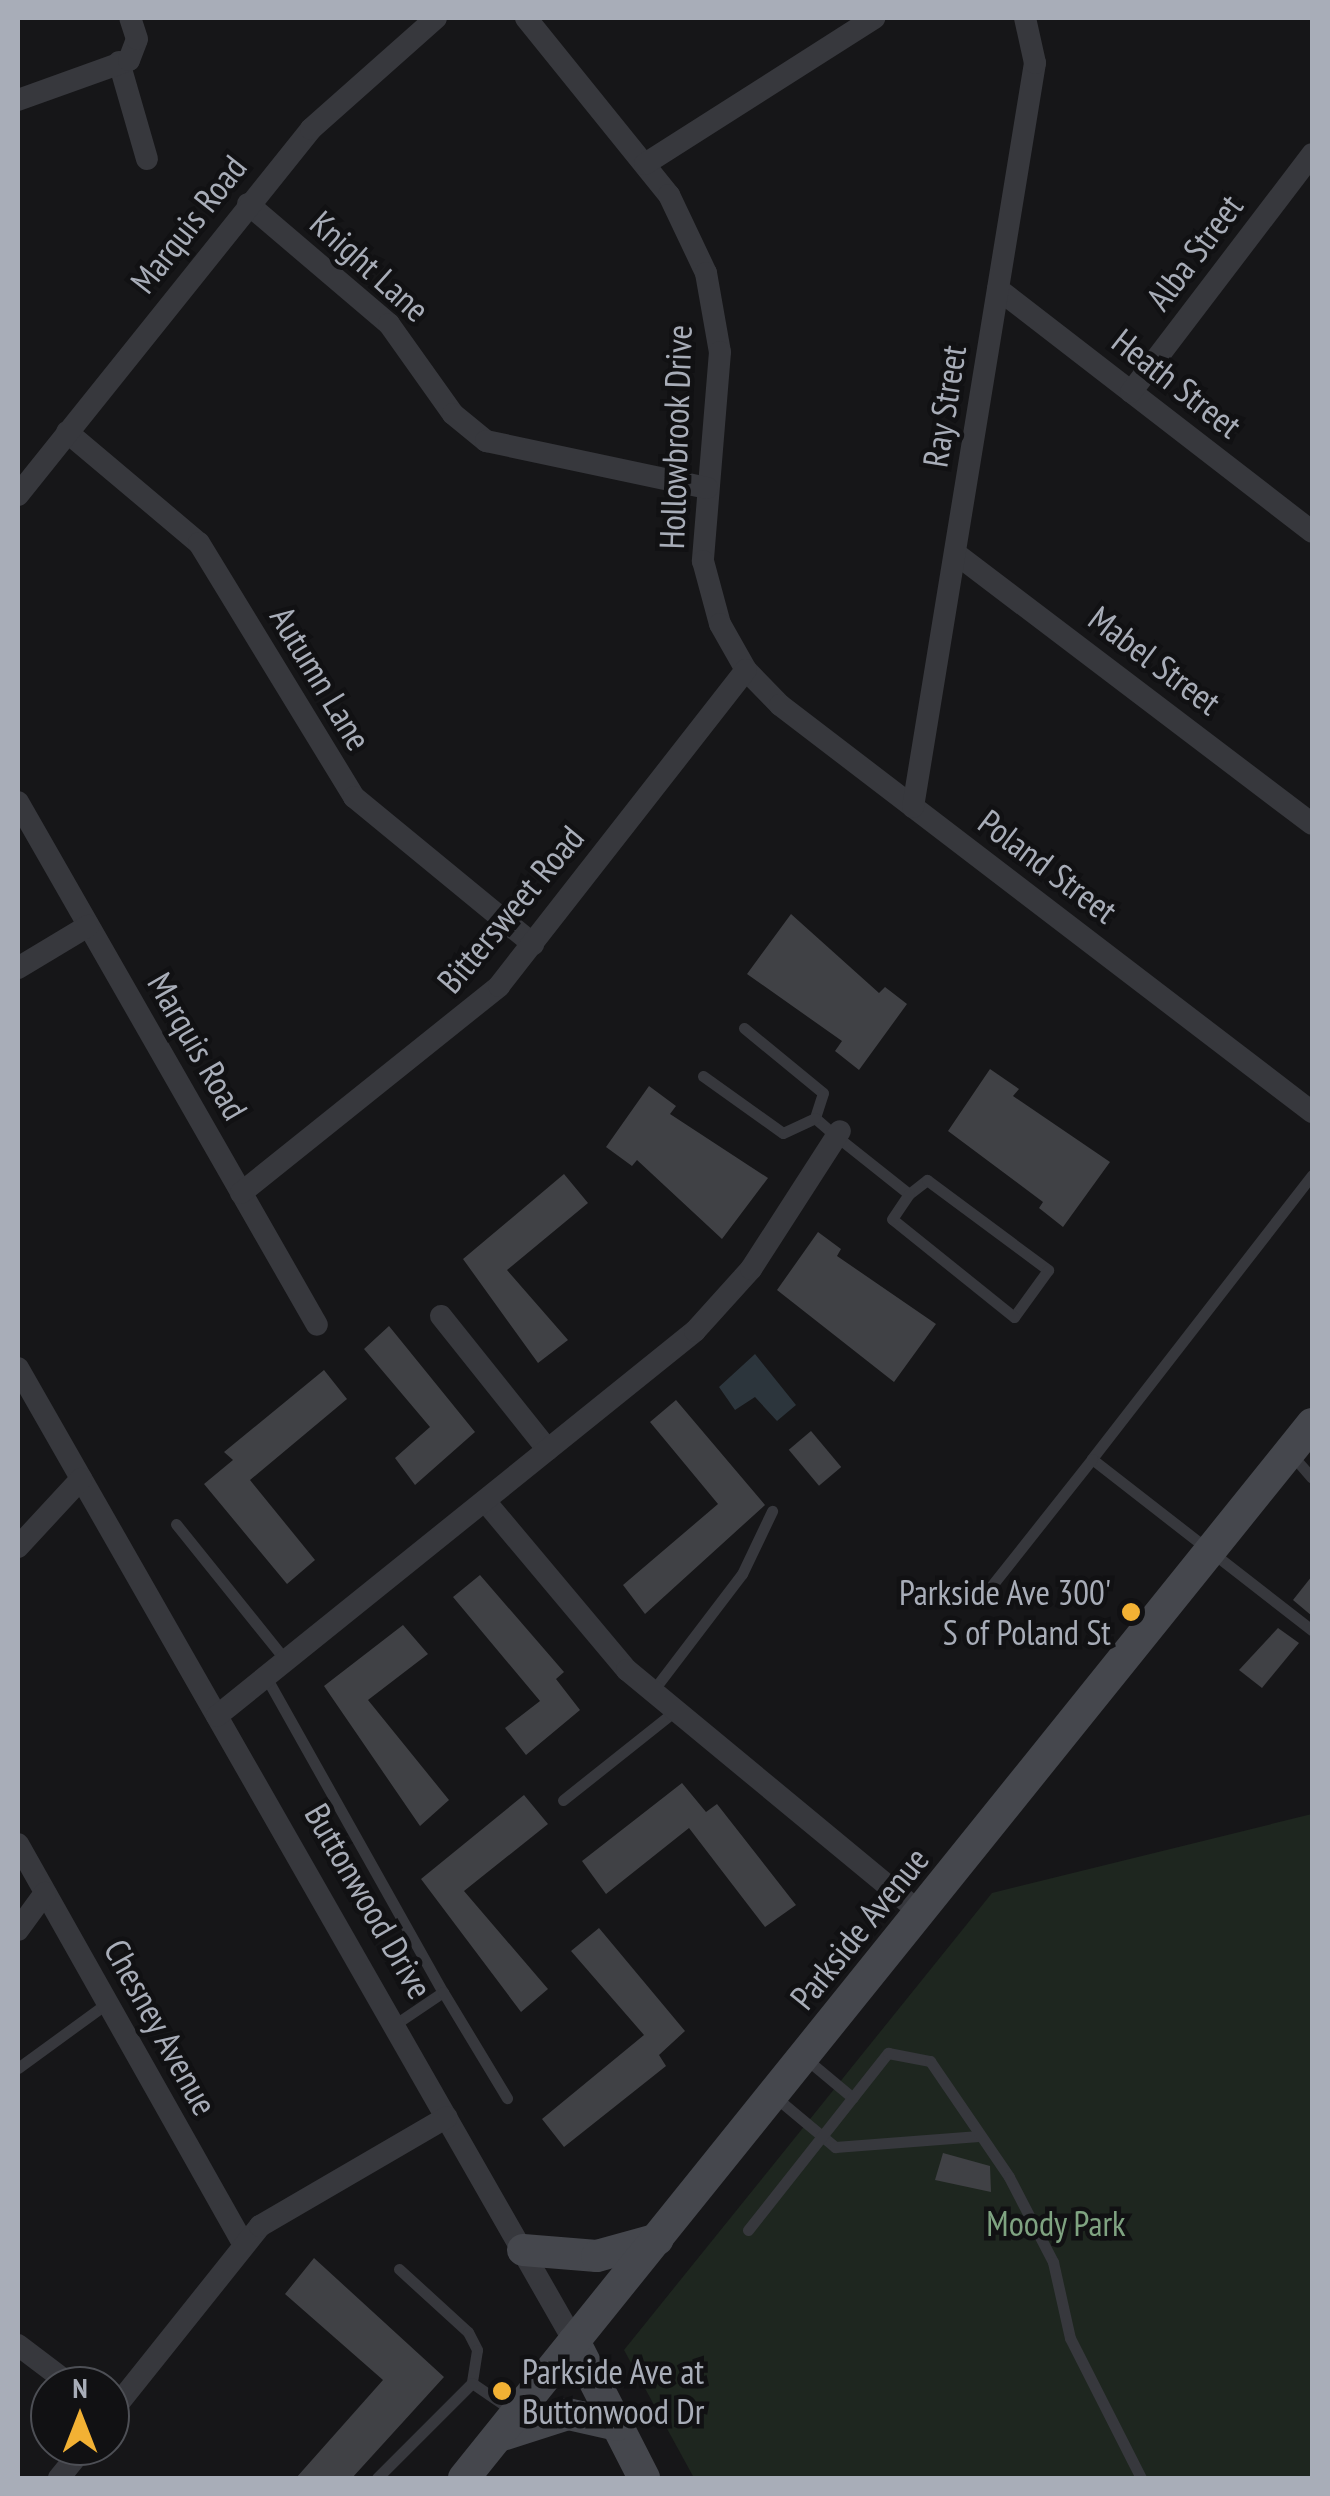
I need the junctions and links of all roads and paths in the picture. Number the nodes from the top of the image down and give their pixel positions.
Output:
1 (130, 18) edge
2 (436, 18) edge
3 (526, 18) edge
4 (874, 18) edge
5 (1025, 18) edge
6 (118, 62) junction
7 (18, 100) edge
8 (1312, 154) edge
9 (148, 160) dead end
10 (645, 164) junction
11 (248, 204) junction
12 (998, 289) junction
13 (1131, 392) junction
14 (68, 432) junction
15 (706, 488) junction
16 (18, 495) edge
17 (1312, 532) edge
18 (955, 553) junction
19 (746, 670) junction
20 (18, 802) edge
21 (914, 807) junction
22 (1312, 824) edge
23 (88, 926) junction
24 (533, 944) junction
25 (18, 968) edge
26 (744, 1028) dead end
27 (703, 1076) dead end
28 (1312, 1112) edge
29 (815, 1118) junction
30 (838, 1134) junction
31 (1312, 1176) edge
32 (241, 1193) junction
33 (909, 1194) junction
34 (441, 1316) dead end
35 (317, 1325) dead end
36 (18, 1368) edge
37 (1312, 1424) edge
38 (548, 1450) junction
39 (1290, 1453) junction
40 (1092, 1460) junction
41 (1312, 1478) edge
42 (81, 1479) junction
43 (485, 1501) junction
44 (772, 1511) dead end
45 (176, 1524) dead end
46 (18, 1547) edge
47 (1213, 1550) junction
48 (989, 1589) dead end
49 (1312, 1630) edge
50 (286, 1661) junction
51 (266, 1678) junction
52 (652, 1692) junction
53 (675, 1711) junction
54 (217, 1716) junction
55 (563, 1800) dead end
56 (18, 1844) edge
57 (45, 1893) junction
58 (922, 1914) junction
59 (18, 1930) edge
60 (442, 1992) junction
61 (107, 2003) junction
62 (394, 2025) junction
63 (805, 2058) junction
64 (18, 2068) edge
65 (774, 2096) junction
66 (507, 2098) dead end
67 (853, 2098) junction
68 (447, 2118) junction
69 (979, 2136) junction
70 (821, 2138) junction
71 (748, 2230) dead end
72 (658, 2238) junction
73 (244, 2245) junction
74 (522, 2250) junction
75 (399, 2269) dead end
76 (574, 2342) junction
77 (18, 2345) edge
78 (46, 2366) edge
79 (472, 2383) junction
80 (130, 2389) edge
81 (507, 2425) junction
82 (617, 2425) junction
83 (377, 2478) edge
84 (464, 2478) edge
85 (644, 2478) edge
86 (1141, 2478) edge

1 - 6 street
2 - 11 street, Marquis Road
3 - 10 street, Hollowbrook Drive
4 - 10 street
5 - 12 street, Ray Street
6 - 7 street
6 - 9 street
8 - 13 street, Alba Street
10 - 15 street, Hollowbrook Drive
11 - 14 street, Marquis Road
11 - 15 street, Knight Lane
12 - 13 street, Heath Street
12 - 18 street, Ray Street
13 - 17 street, Heath Street
14 - 16 street, Marquis Road
14 - 24 street, Autumn Lane
15 - 19 street, Hollowbrook Drive
18 - 21 street, Ray Street
18 - 22 street, Mabel Street
19 - 21 street, Poland Street
19 - 24 street, Bittersweet Road
20 - 23 street, Marquis Road
21 - 28 street, Poland Street
23 - 25 street
23 - 32 street, Marquis Road
24 - 32 street, Bittersweet Road
26 - 29 lane
27 - 29 lane
29 - 30 lane
30 - 33 lane
30 - 38 street
31 - 40 lane
32 - 35 street, Marquis Road
33 - 33 lane
34 - 38 street
36 - 42 street, Buttonwood Drive
37 - 39 main road, Parkside Avenue
38 - 43 street
39 - 41 lane
39 - 47 main road, Parkside Avenue
40 - 47 lane
40 - 48 lane
42 - 46 street
42 - 54 street, Buttonwood Drive
43 - 50 street
43 - 52 street
44 - 52 lane
45 - 50 lane
47 - 49 lane
47 - 58 main road, Parkside Avenue
50 - 51 street
51 - 54 street
51 - 60 lane
52 - 53 street
53 - 55 lane
53 - 58 street
54 - 62 street, Buttonwood Drive
56 - 57 street, Chesney Avenue
57 - 59 street
57 - 61 street, Chesney Avenue
58 - 63 main road, Parkside Avenue
60 - 62 lane
60 - 66 lane
61 - 64 lane
61 - 73 street, Chesney Avenue
62 - 68 street, Buttonwood Drive
63 - 65 main road, Parkside Avenue
63 - 67 lane
65 - 70 lane
65 - 72 main road, Parkside Avenue
67 - 69 lane
67 - 70 lane
68 - 73 street
68 - 74 street, Buttonwood Drive
69 - 70 lane
69 - 86 lane
70 - 71 lane
72 - 74 main road
72 - 76 main road, Parkside Avenue
73 - 80 street
74 - 76 street, Buttonwood Drive
75 - 79 lane
76 - 81 main road, Parkside Avenue
76 - 82 main road, Buttonwood Drive
77 - 78 street
79 - 81 lane
79 - 83 lane
81 - 82 main road
81 - 84 main road, Parkside Avenue
82 - 85 main road, Buttonwood Drive

